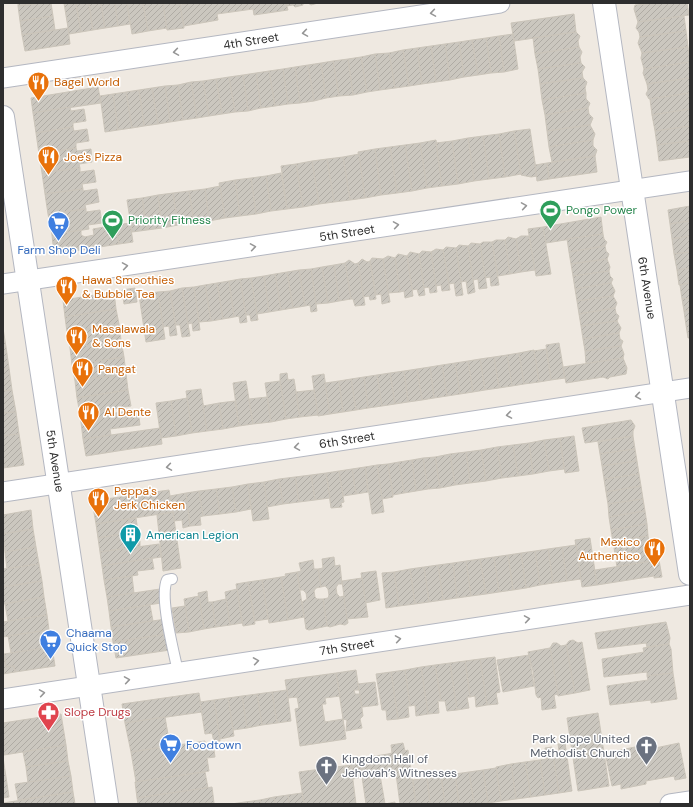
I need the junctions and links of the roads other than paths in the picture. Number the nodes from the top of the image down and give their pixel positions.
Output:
1 (500, 3) edge
2 (604, 3) edge
3 (3, 78) edge
4 (3, 117) edge
5 (690, 181) edge
6 (632, 190) junction
7 (28, 280) junction
8 (3, 284) edge
9 (690, 388) edge
10 (663, 392) junction
11 (58, 483) junction
12 (3, 492) edge
13 (690, 574) edge
14 (172, 579) dead end
15 (690, 595) edge
16 (178, 672) junction
17 (89, 686) junction
18 (3, 699) edge
19 (690, 801) edge
20 (107, 804) edge
21 (670, 804) edge

1 -> 3 street, 4th Street
2 - 6 street, 6th Avenue
4 - 7 street, 5th Avenue
5 - 6 street, 5th Street
7 -> 6 street, 5th Street
6 - 10 street, 6th Avenue
7 - 8 street, 5th Street
7 - 11 street, 5th Avenue
9 - 10 street, 6th Street
10 -> 11 street, 6th Street
10 - 13 street, 6th Avenue
11 - 12 street, 6th Street
11 - 17 street, 5th Avenue
14 - 16 lane
16 -> 15 street, 7th Street
17 -> 16 street, 7th Street
18 -> 17 street, 7th Street
17 - 20 street, 5th Avenue
19 - 21 street

